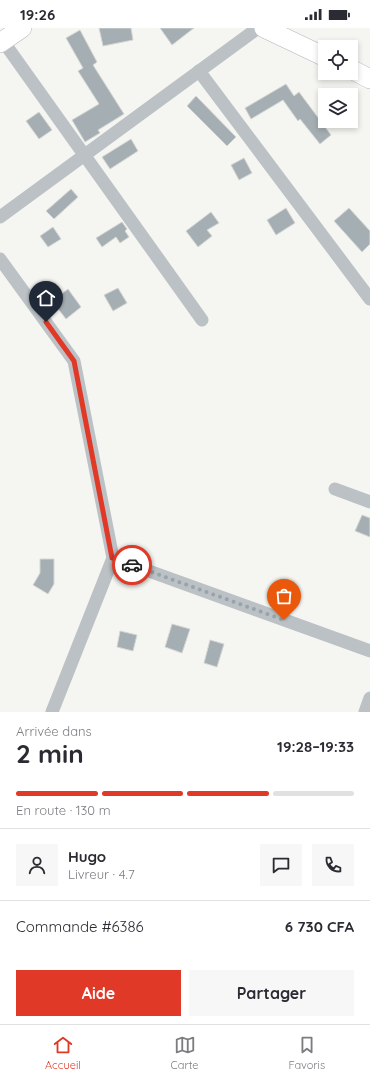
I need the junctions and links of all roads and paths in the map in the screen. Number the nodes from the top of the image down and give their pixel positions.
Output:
1 (22, 28) edge
2 (258, 28) edge
3 (264, 28) edge
4 (2, 42) edge
5 (318, 54) edge
6 (200, 71) junction
7 (358, 72) edge
8 (370, 78) edge
9 (84, 155) junction
10 (0, 217) edge
11 (0, 259) edge
12 (370, 299) edge
13 (202, 320) dead end
14 (335, 489) dead end
15 (370, 502) edge
16 (112, 558) junction
17 (370, 651) edge
18 (370, 698) edge
19 (52, 712) edge
20 (365, 712) edge

1 - 4 main road
2 - 6 street
3 - 5 main road
4 - 9 street
6 - 9 street
6 - 12 street
7 - 8 main road
9 - 10 street
9 - 13 street
11 - 16 street
14 - 15 street
16 - 17 street
16 - 19 street
18 - 20 street

